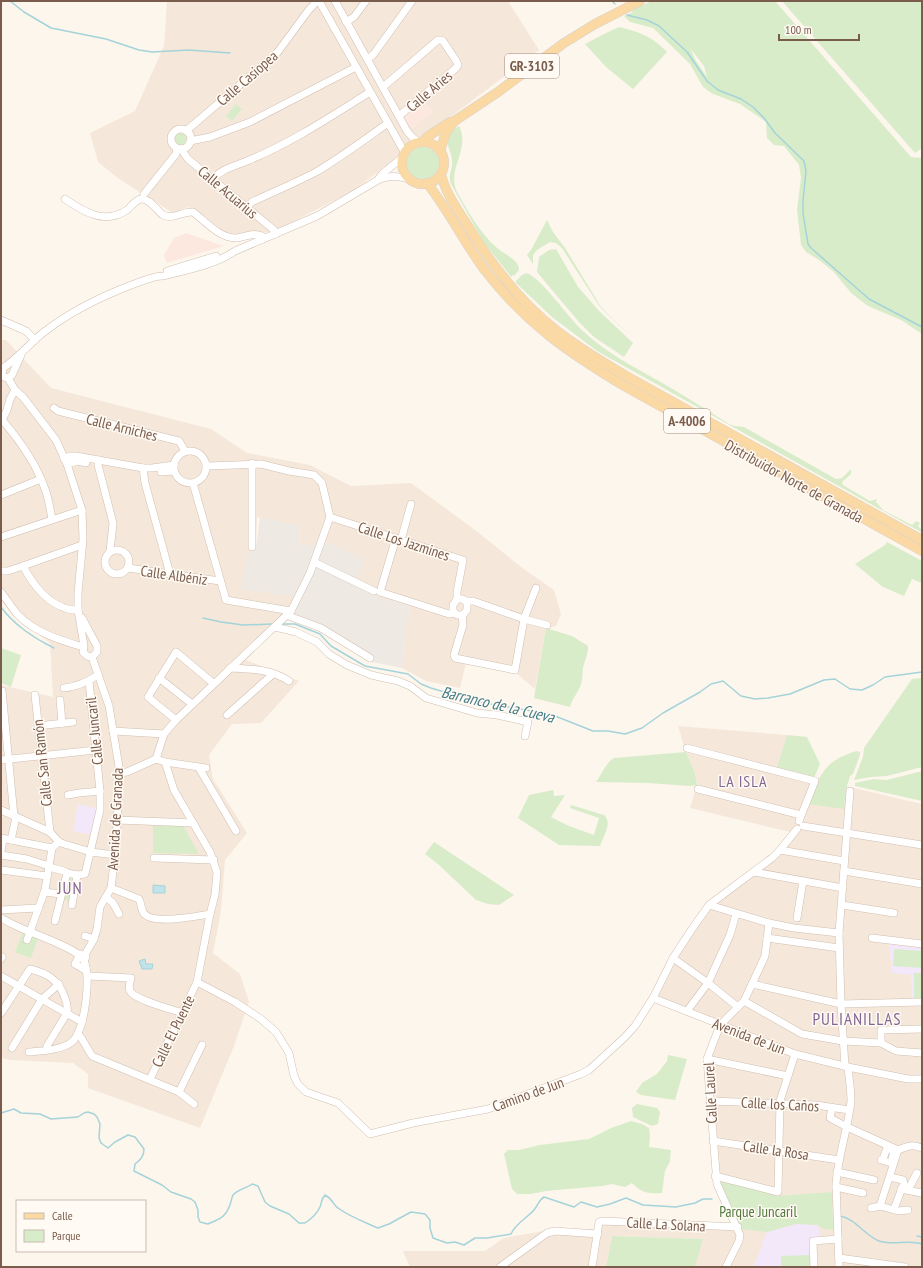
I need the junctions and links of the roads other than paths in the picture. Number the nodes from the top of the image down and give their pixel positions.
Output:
1 (318, 1) edge
2 (335, 1) edge
3 (366, 1) edge
4 (412, 1) edge
5 (638, 1) edge
6 (346, 22) junction
7 (368, 60) junction
8 (356, 66) junction
9 (383, 87) junction
10 (370, 92) junction
11 (399, 116) junction
12 (453, 122) junction
13 (388, 123) junction
14 (186, 131) junction
15 (407, 131) junction
16 (396, 137) junction
17 (190, 141) junction
18 (421, 142) junction
19 (179, 148) junction
20 (440, 151) junction
21 (404, 155) junction
22 (441, 174) junction
23 (213, 179) junction
24 (409, 179) junction
25 (378, 180) junction
26 (427, 183) junction
27 (144, 194) dead end
28 (65, 199) dead end
29 (247, 207) junction
30 (276, 234) junction
31 (263, 239) junction
32 (1, 320) edge
33 (35, 340) junction
34 (6, 371) edge
35 (15, 390) junction
36 (23, 397) junction
37 (54, 408) dead end
38 (2, 422) edge
39 (185, 451) junction
40 (66, 461) junction
41 (98, 463) junction
42 (252, 463) junction
43 (207, 466) junction
44 (174, 468) junction
45 (143, 470) junction
46 (41, 479) junction
47 (194, 483) junction
48 (1, 495) edge
49 (411, 504) dead end
50 (82, 510) junction
51 (330, 517) junction
52 (52, 520) junction
53 (1, 538) edge
54 (398, 539) junction
55 (922, 540) edge
56 (82, 545) junction
57 (252, 547) dead end
58 (110, 551) junction
59 (922, 551) edge
60 (314, 562) junction
61 (23, 566) junction
62 (128, 568) junction
63 (1, 572) edge
64 (170, 574) junction
65 (220, 581) junction
66 (536, 588) dead end
67 (374, 591) dead end
68 (1, 592) edge
69 (457, 599) junction
70 (466, 601) junction
71 (78, 610) junction
72 (289, 613) junction
73 (458, 614) junction
74 (524, 619) junction
75 (547, 626) dead end
76 (275, 627) junction
77 (94, 643) junction
78 (83, 646) junction
79 (92, 657) junction
80 (370, 658) dead end
81 (230, 668) junction
82 (273, 674) junction
83 (98, 675) junction
84 (160, 678) junction
85 (89, 681) junction
86 (289, 681) dead end
87 (213, 683) junction
88 (64, 688) dead end
89 (2, 691) edge
90 (35, 695) dead end
91 (60, 700) dead end
92 (192, 704) junction
93 (227, 715) dead end
94 (176, 720) junction
95 (73, 722) dead end
96 (62, 723) junction
97 (38, 726) junction
98 (113, 730) junction
99 (164, 734) junction
100 (524, 736) dead end
101 (686, 748) dead end
102 (96, 750) junction
103 (42, 756) junction
104 (156, 759) junction
105 (5, 760) edge
106 (165, 762) junction
107 (120, 773) junction
108 (698, 789) dead end
109 (850, 790) dead end
110 (100, 791) junction
111 (68, 795) dead end
112 (1, 810) edge
113 (15, 816) junction
114 (117, 820) junction
115 (800, 822) junction
116 (194, 823) junction
117 (236, 831) dead end
118 (50, 832) junction
119 (846, 833) junction
120 (2, 839) edge
121 (11, 840) junction
122 (59, 842) junction
123 (922, 846) edge
124 (52, 848) junction
125 (780, 850) junction
126 (1, 852) edge
127 (90, 852) junction
128 (1, 855) edge
129 (115, 855) junction
130 (154, 858) dead end
131 (214, 860) junction
132 (844, 861) junction
133 (49, 867) junction
134 (1, 870) edge
135 (844, 870) junction
136 (754, 872) junction
137 (67, 873) junction
138 (77, 875) junction
139 (47, 876) junction
140 (803, 881) junction
141 (922, 884) edge
142 (111, 888) junction
143 (843, 888) junction
144 (44, 892) junction
145 (61, 894) junction
146 (106, 897) junction
147 (72, 904) dead end
148 (709, 905) junction
149 (842, 905) junction
150 (38, 908) junction
151 (1, 910) edge
152 (894, 913) dead end
153 (119, 914) dead end
154 (210, 914) junction
155 (736, 914) junction
156 (1, 918) edge
157 (797, 918) dead end
158 (55, 921) dead end
159 (769, 924) junction
160 (30, 932) junction
161 (839, 933) junction
162 (85, 936) dead end
163 (767, 938) junction
164 (872, 938) dead end
165 (94, 939) junction
166 (27, 940) dead end
167 (922, 944) edge
168 (839, 948) junction
169 (82, 957) junction
170 (673, 958) junction
171 (87, 972) junction
172 (1, 976) edge
173 (197, 982) junction
174 (708, 983) junction
175 (59, 984) junction
176 (752, 984) junction
177 (18, 986) junction
178 (653, 998) junction
179 (42, 999) junction
180 (744, 1001) junction
181 (922, 1002) edge
182 (841, 1004) junction
183 (738, 1008) junction
184 (688, 1011) junction
185 (1, 1013) edge
186 (67, 1013) junction
187 (182, 1013) junction
188 (82, 1022) junction
189 (720, 1025) junction
190 (922, 1029) edge
191 (78, 1034) junction
192 (843, 1041) junction
193 (881, 1043) junction
194 (202, 1045) dead end
195 (47, 1046) dead end
196 (12, 1048) dead end
197 (29, 1052) dead end
198 (922, 1053) edge
199 (795, 1054) junction
200 (707, 1059) junction
201 (847, 1067) junction
202 (788, 1076) junction
203 (150, 1079) junction
204 (922, 1079) edge
205 (179, 1092) junction
206 (710, 1101) junction
207 (194, 1104) dead end
208 (780, 1104) junction
209 (832, 1108) junction
210 (849, 1110) junction
211 (847, 1127) junction
212 (713, 1141) junction
213 (922, 1148) edge
214 (898, 1150) junction
215 (780, 1151) junction
216 (839, 1160) junction
217 (837, 1172) junction
218 (917, 1173) dead end
219 (715, 1176) junction
220 (890, 1177) junction
221 (874, 1180) dead end
222 (836, 1187) junction
223 (904, 1190) junction
224 (863, 1193) dead end
225 (922, 1193) edge
226 (880, 1206) junction
227 (871, 1208) dead end
228 (894, 1209) junction
229 (908, 1210) dead end
230 (738, 1227) junction
231 (598, 1234) junction
232 (838, 1240) junction
233 (839, 1258) junction
234 (500, 1267) edge
235 (592, 1267) edge
236 (727, 1267) edge
237 (814, 1267) edge
238 (839, 1267) edge
239 (905, 1267) edge

1 - 8 street
1 - 14 street, Calle Casiopea
2 - 6 street
3 - 6 street
4 - 7 street
5 - 12 main road, GR-3103
6 - 7 street
7 - 8 street
7 - 8 street
7 - 9 street
8 - 10 street
8 - 17 street
9 - 11 street
9 - 11 street, Calle Aries
10 - 13 street
10 - 23 street
11 - 15 street
12 - 18 main road, GR-3103
12 - 20 main road, GR-3103
13 - 16 street
13 - 29 street
14 - 17 street
14 - 19 street
15 - 16 street
15 - 18 street
16 - 21 street
17 - 19 street
18 - 20 main road
18 - 21 main road, GR-3103
19 - 23 street, Calle Acuarius
19 - 27 street
20 - 22 main road, GR-3103
21 - 24 main road
21 - 25 street, GR-3103
22 - 26 main road
22 - 55 main road, Distribuidor Norte de Granada / A-4006
23 - 29 street, Calle Acuarius
24 - 25 street, GR-3103
24 - 26 main road, GR-3103
25 - 30 street, GR-3103
26 - 59 main road, Distribuidor Norte de Granada / A-4006
28 - 31 street
29 - 30 street, Calle Acuarius
30 - 31 street, GR-3103
31 - 33 street, GR-3103
32 - 33 street
33 - 34 street, GR-3103
34 - 35 street
34 - 36 street
35 - 36 street
35 - 38 street
36 - 40 street
37 - 39 street, Calle Arniches
38 - 46 street
39 - 43 street
39 - 44 street
40 - 41 street
40 - 50 street
41 - 45 street
41 - 58 street
42 - 43 street
42 - 51 street
42 - 57 street
43 - 47 street
44 - 45 street
44 - 47 street
45 - 64 street
46 - 48 street
46 - 52 street
47 - 65 street
49 - 54 street
50 - 52 street
50 - 56 street
51 - 54 street, Calle Los Jazmines
51 - 60 street
52 - 53 street
54 - 69 street, Calle Los Jazmines
54 - 73 street
56 - 61 street
56 - 71 street
58 - 62 street
58 - 62 street
60 - 67 street
60 - 72 street
61 - 63 street
61 - 71 street
62 - 64 street, Calle Albéniz
64 - 65 street, Calle Albéniz
65 - 72 street
66 - 74 street
68 - 78 street
69 - 70 street
69 - 73 street
70 - 73 street
70 - 74 street
71 - 77 street
71 - 78 street
72 - 76 street
72 - 80 street
73 - 74 street
74 - 75 street
76 - 81 street
76 - 100 street
77 - 78 street
77 - 79 street
78 - 79 street
79 - 83 street, Avenida de Granada
81 - 82 street
81 - 87 street
82 - 86 street
82 - 93 street
83 - 85 street
83 - 98 street, Avenida de Granada
84 - 87 street
84 - 92 street
84 - 94 street
85 - 88 street
85 - 102 street, Calle Juncaril
87 - 92 street
89 - 105 street
90 - 97 street, Calle San Ramón
91 - 96 street
92 - 94 street
94 - 99 street
95 - 96 street
96 - 97 street
97 - 103 street, Calle San Ramón
98 - 99 street
98 - 107 street, Avenida de Granada
99 - 104 street
101 - 115 street, Camino de Jun
102 - 103 street
102 - 110 street, Calle Juncaril
103 - 105 street
103 - 118 street, Calle San Ramón
104 - 106 street
104 - 107 street
105 - 113 street
106 - 116 street
106 - 117 street
107 - 114 street, Avenida de Granada
108 - 115 street
109 - 119 street
110 - 111 street
110 - 127 street, Calle Juncaril
112 - 113 street
113 - 118 street
113 - 121 street
114 - 116 street
114 - 129 street, Avenida de Granada
115 - 119 street
115 - 125 street, Camino de Jun
116 - 131 street
118 - 122 street
119 - 123 street
119 - 132 street
120 - 121 street
120 - 126 street
121 - 124 street
122 - 124 street
122 - 127 street
124 - 133 street
125 - 132 street
125 - 136 street, Camino de Jun
127 - 129 street
127 - 138 street, Calle Juncaril
128 - 133 street
129 - 142 street, Avenida de Granada
130 - 131 street
131 - 154 street, Calle El Puente
132 - 135 street
133 - 137 street
133 - 139 street
134 - 139 street
135 - 141 street
135 - 143 street
136 - 140 street
136 - 148 street, Camino de Jun
137 - 138 street
137 - 145 street
138 - 147 street
139 - 144 street
140 - 143 street
140 - 157 street
142 - 146 street
142 - 154 street
143 - 149 street
144 - 145 street
144 - 150 street
145 - 158 street
146 - 153 street
146 - 165 street
148 - 155 street
148 - 170 street, Camino de Jun
149 - 152 street
149 - 161 street
150 - 151 street
150 - 160 street
154 - 173 street, Calle El Puente
155 - 159 street
155 - 174 street
156 - 160 street
159 - 161 street
159 - 163 street, Calle Laurel
160 - 166 street
160 - 169 street
161 - 168 street
162 - 165 street
163 - 168 street
163 - 176 street, Calle Laurel
164 - 167 street
165 - 169 street
168 - 182 street
169 - 171 street
170 - 174 street
170 - 178 street, Camino de Jun
171 - 187 street
171 - 188 street
172 - 177 street
173 - 178 street, Camino de Jun
173 - 187 street, Calle El Puente
174 - 183 street
174 - 184 street
175 - 177 street
175 - 179 street
175 - 186 street
176 - 180 street, Calle Laurel
176 - 182 street
177 - 179 street
177 - 185 street
178 - 184 street, Avenida de Jun
179 - 186 street
179 - 196 street
180 - 183 street, Calle Laurel
180 - 192 street
181 - 182 street
182 - 192 street
183 - 189 street, Calle Laurel
184 - 189 street, Avenida de Jun
186 - 188 street
186 - 195 street
187 - 203 street, Calle El Puente
188 - 191 street
189 - 199 street, Avenida de Jun
189 - 200 street, Calle Laurel
190 - 193 street
191 - 197 street
191 - 203 street
192 - 193 street
192 - 201 street
193 - 198 street
194 - 205 street
199 - 201 street, Avenida de Jun
199 - 202 street
200 - 202 street
200 - 206 street, Calle Laurel
201 - 204 street, Avenida de Jun
201 - 210 street
202 - 208 street
203 - 205 street
205 - 207 street
206 - 208 street, Calle los Caños
206 - 212 street, Calle Laurel
208 - 209 street, Calle los Caños
208 - 215 street
209 - 210 street, Calle los Caños
209 - 211 street
210 - 211 street
211 - 214 street
211 - 216 street
212 - 215 street, Calle la Rosa
212 - 219 street, Calle Laurel
213 - 214 street
214 - 220 street
215 - 216 street, Calle la Rosa
215 - 219 street
216 - 217 street
217 - 221 street
217 - 222 street
218 - 223 street
219 - 230 street, Calle Laurel
220 - 223 street
220 - 226 street
222 - 224 street
222 - 232 street
223 - 225 street
223 - 228 street
226 - 227 street
226 - 228 street
228 - 229 street
230 - 231 street, Calle La Solana
230 - 236 street
231 - 234 street
231 - 235 street
232 - 233 street
232 - 237 street
233 - 238 street
233 - 239 street

